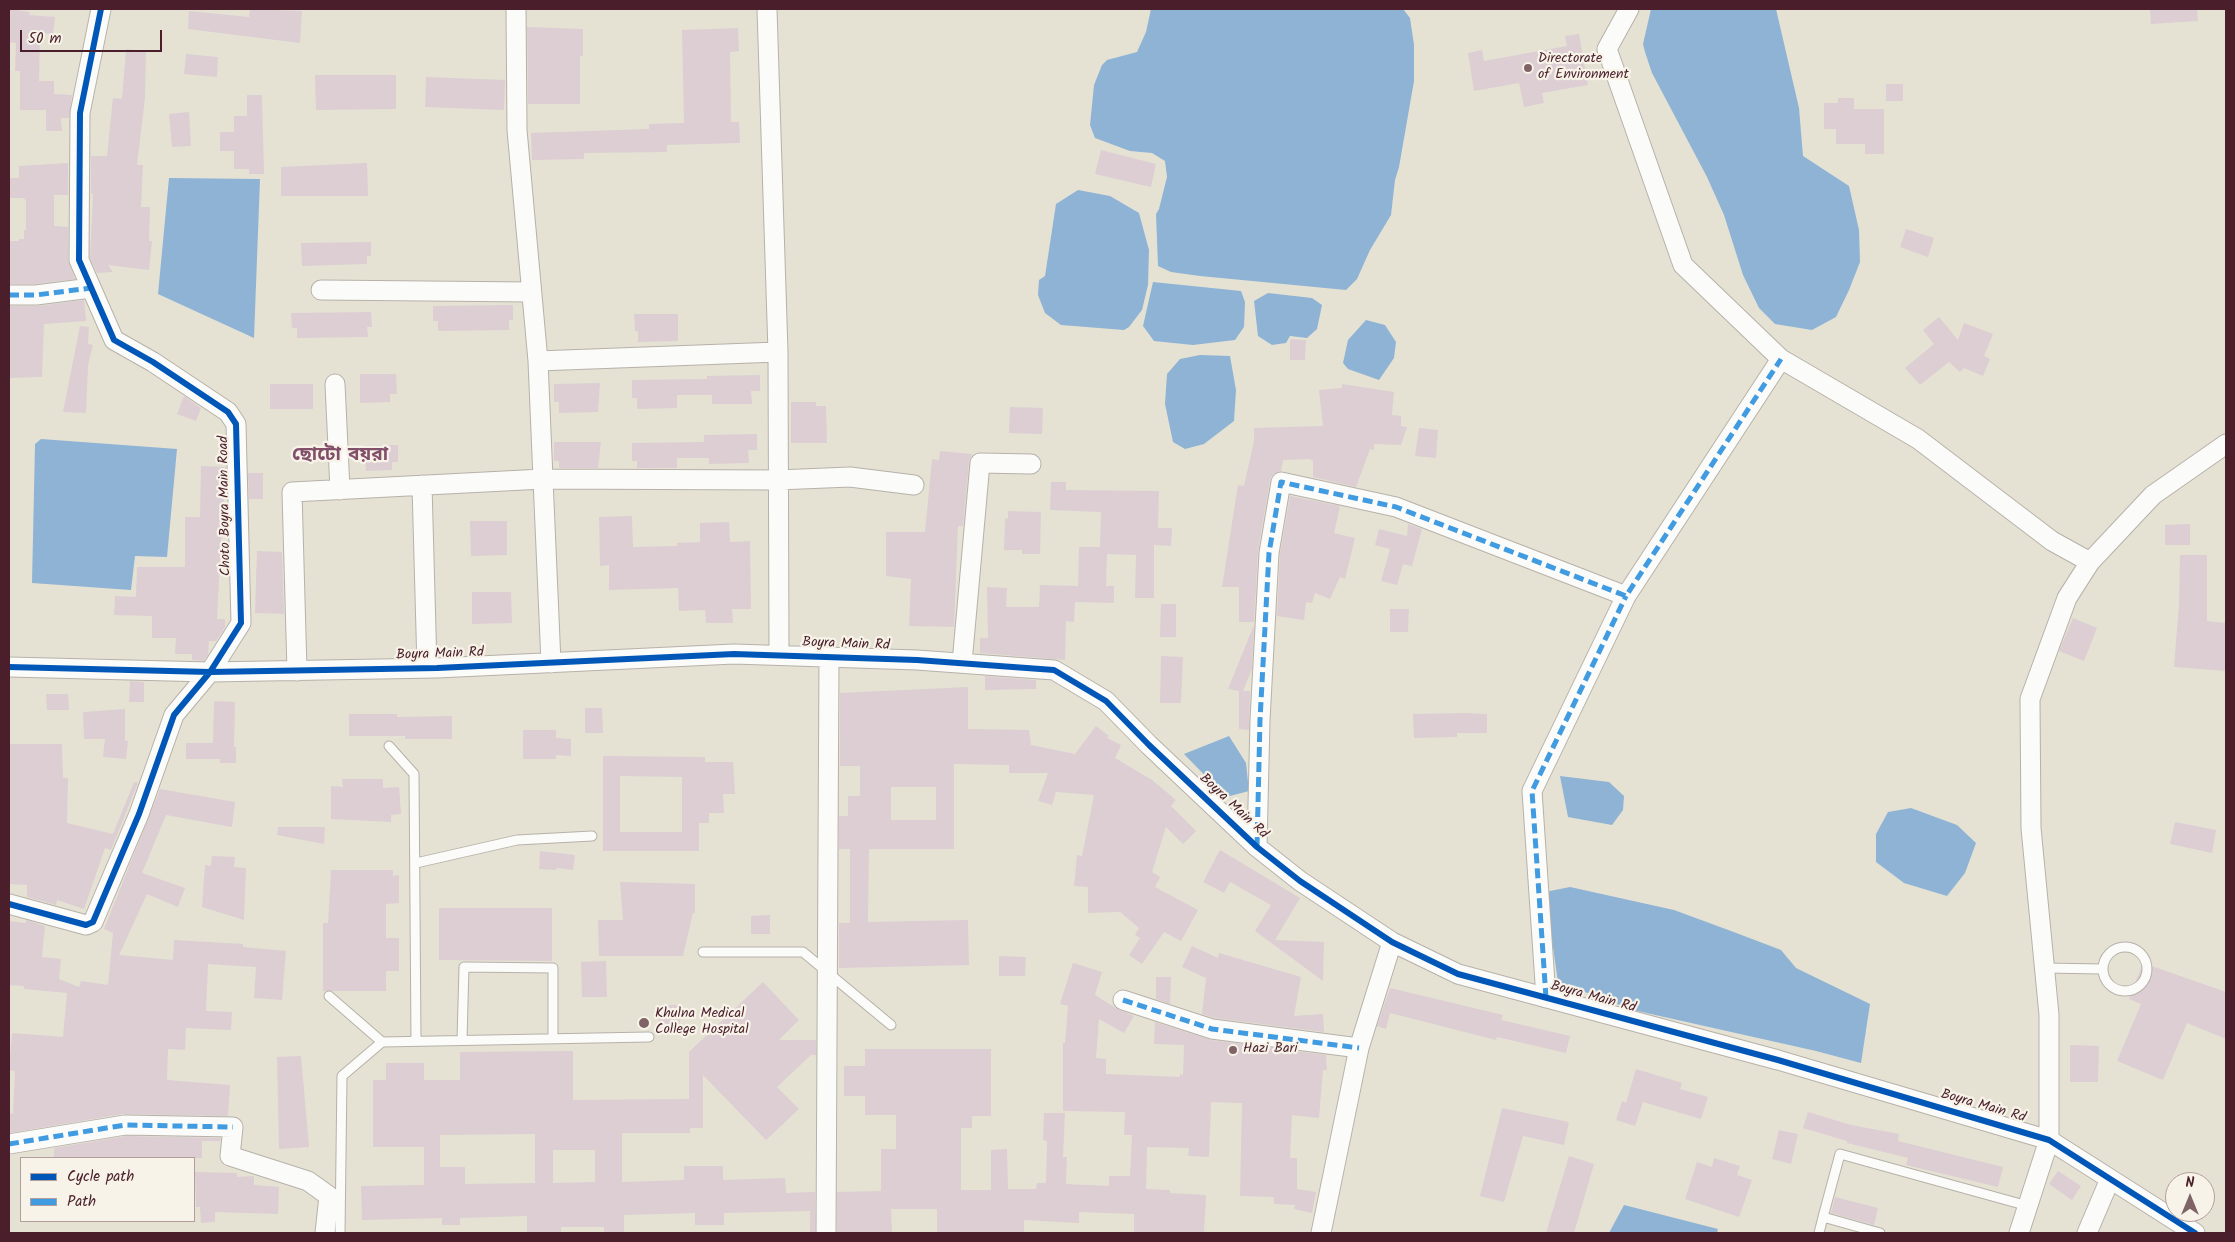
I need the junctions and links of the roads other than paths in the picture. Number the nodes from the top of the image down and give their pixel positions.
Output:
1 (101, 9) edge
2 (516, 9) edge
3 (767, 9) edge
4 (1629, 9) edge
5 (91, 288) junction
6 (321, 290) dead end
7 (531, 292) junction
8 (9, 295) edge
9 (778, 352) junction
10 (1782, 359) junction
11 (538, 361) junction
12 (335, 384) dead end
13 (2226, 444) edge
14 (1031, 464) dead end
15 (543, 479) junction
16 (777, 480) junction
17 (422, 485) junction
18 (914, 485) dead end
19 (340, 490) junction
20 (2090, 562) junction
21 (1626, 596) junction
22 (779, 655) junction
23 (829, 657) junction
24 (551, 663) junction
25 (962, 663) junction
26 (9, 667) edge
27 (428, 668) junction
28 (297, 670) junction
29 (210, 672) junction
30 (389, 746) dead end
31 (592, 836) dead end
32 (1257, 847) junction
33 (416, 863) junction
34 (9, 904) edge
35 (1392, 942) junction
36 (703, 952) dead end
37 (2045, 968) junction
38 (2102, 969) junction
39 (826, 970) junction
40 (329, 996) dead end
41 (1546, 998) junction
42 (1123, 1000) dead end
43 (892, 1025) dead end
44 (649, 1037) dead end
45 (553, 1039) junction
46 (462, 1040) junction
47 (416, 1041) junction
48 (382, 1042) junction
49 (1359, 1048) junction
50 (2049, 1140) junction
51 (9, 1144) edge
52 (2110, 1179) junction
53 (2028, 1206) junction
54 (1822, 1217) junction
55 (325, 1233) edge
56 (340, 1233) edge
57 (826, 1233) edge
58 (1321, 1233) edge
59 (1819, 1233) edge
60 (1880, 1233) edge
61 (2019, 1233) edge
62 (2087, 1233) edge
63 (2195, 1233) edge

1 - 5 street, Choto Boyra Main Road
2 - 7 street
3 - 9 street
4 - 10 street
5 - 8 street
5 - 29 street, Choto Boyra Main Road
6 - 7 street
7 - 11 street
9 - 11 street
9 - 16 street
10 - 20 street
10 - 21 street
11 - 15 street
12 - 19 street
13 - 20 street
14 - 25 street
15 - 16 street
15 - 17 street
15 - 24 street
16 - 18 street
16 - 22 street
17 - 19 street
17 - 27 street
19 - 28 street
20 - 37 street
21 - 32 street
21 - 41 street
22 - 23 street, Boyra Main Rd
22 - 24 street, Boyra Main Rd
23 - 25 street, Boyra Main Rd
23 - 39 street
24 - 27 street, Boyra Main Rd
25 - 32 street, Boyra Main Rd
26 - 29 street, Boyra Main Rd
27 - 28 street, Boyra Main Rd
28 - 29 street, Boyra Main Rd
29 - 34 street, Choto Boyra Main Road
30 - 33 lane
31 - 33 lane
32 - 35 street, Boyra Main Rd
33 - 47 lane
35 - 41 street, Boyra Main Rd
35 - 49 street
36 - 39 lane
37 - 38 lane
37 - 50 street
38 - 38 lane
39 - 43 lane
39 - 57 street
40 - 48 lane
41 - 50 street, Boyra Main Rd
42 - 49 street
44 - 45 lane
45 - 46 lane
45 - 46 lane
46 - 47 lane
47 - 48 lane
48 - 56 lane
49 - 58 street
50 - 52 street, Boyra Main Rd
50 - 53 street
51 - 55 street
52 - 62 street
52 - 63 street, Boyra Main Rd
53 - 54 lane
53 - 61 street
54 - 59 lane
54 - 60 lane

